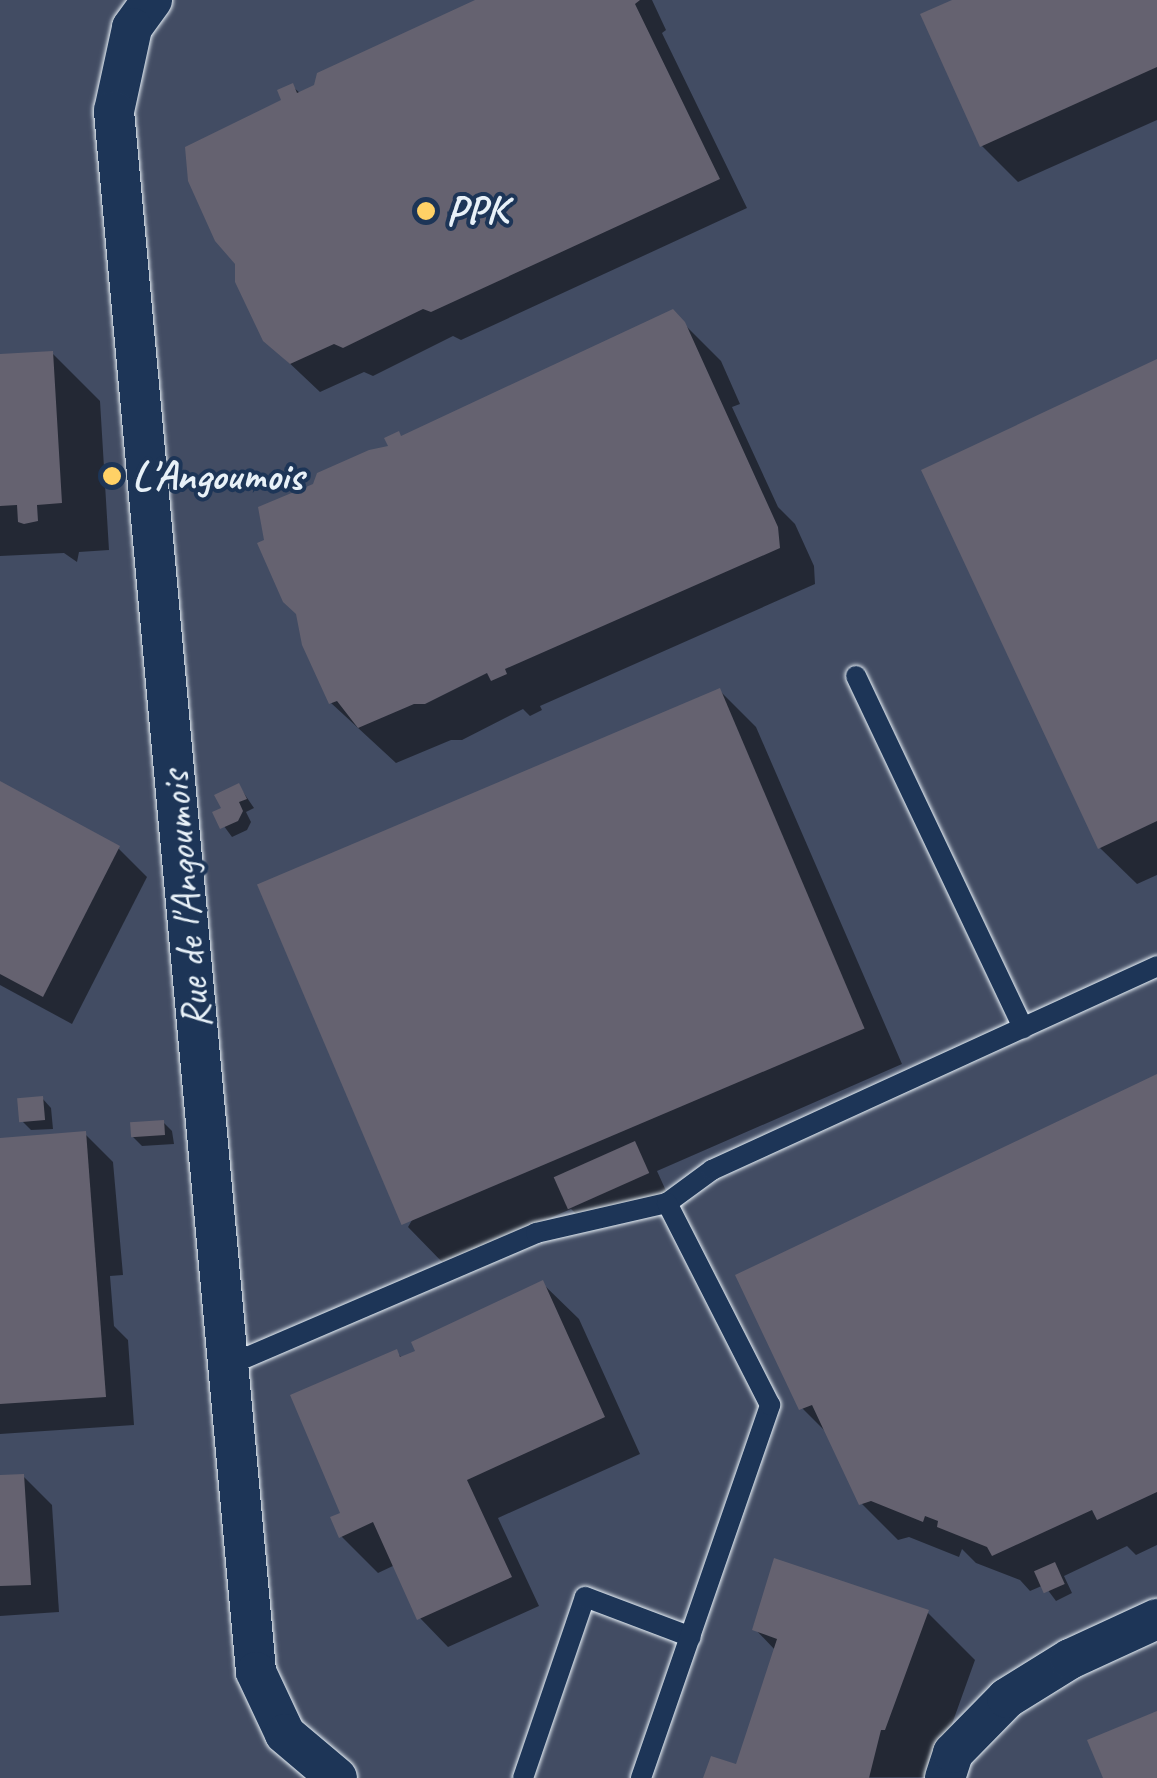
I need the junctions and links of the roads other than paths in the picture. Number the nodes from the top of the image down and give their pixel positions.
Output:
1 (152, 0) edge
2 (856, 676) dead end
3 (1157, 966) edge
4 (1023, 1028) junction
5 (667, 1202) junction
6 (231, 1364) junction
7 (1157, 1619) edge
8 (690, 1637) junction
9 (338, 1778) edge
10 (523, 1778) edge
11 (641, 1778) edge
12 (945, 1778) edge

1 - 6 street, Rue de l'Angoumois
2 - 4 lane
3 - 4 lane
4 - 5 lane
5 - 6 lane
5 - 8 lane
6 - 9 street, Rue de l'Angoumois
7 - 12 street
8 - 10 lane
8 - 11 lane

